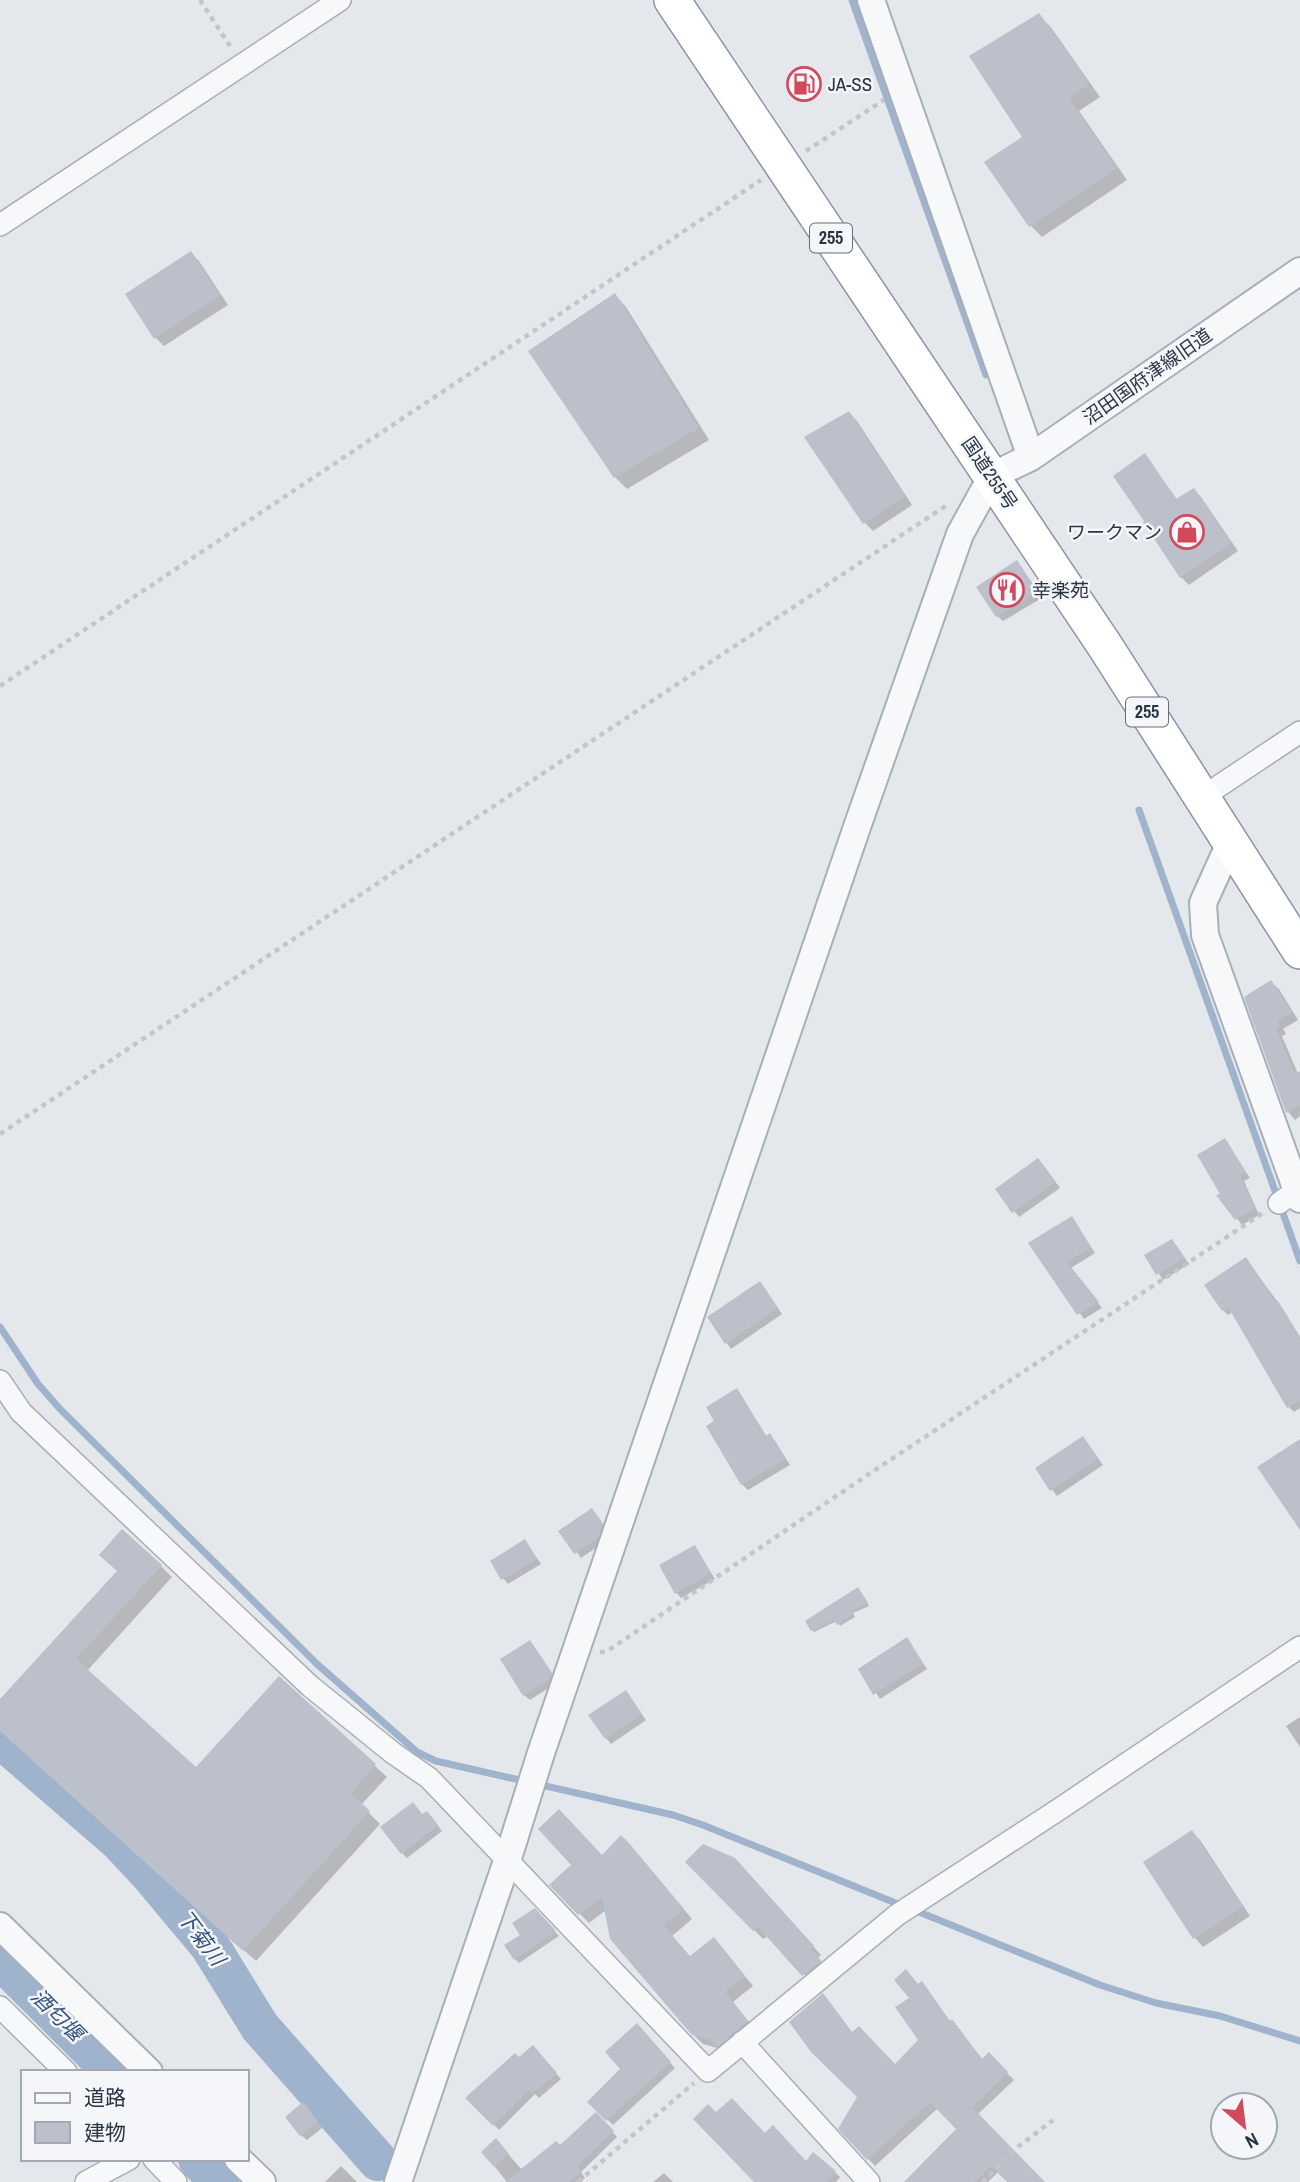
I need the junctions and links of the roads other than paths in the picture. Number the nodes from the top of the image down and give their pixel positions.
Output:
1 (340, 0) edge
2 (672, 0) edge
3 (871, 0) edge
4 (0, 225) edge
5 (1300, 271) edge
6 (1031, 457) junction
7 (992, 476) junction
8 (1300, 732) edge
9 (1201, 798) junction
10 (1230, 843) junction
11 (1300, 951) edge
12 (1294, 1194) edge
13 (0, 1381) edge
14 (1300, 1647) edge
15 (508, 1858) junction
16 (0, 1926) edge
17 (0, 2007) edge
18 (743, 2042) junction
19 (64, 2070) edge
20 (147, 2070) edge
21 (125, 2161) edge
22 (156, 2161) edge
23 (240, 2161) edge
24 (86, 2182) edge
25 (176, 2182) edge
26 (262, 2182) edge
27 (398, 2182) edge
28 (869, 2182) edge

1 - 4 street
2 - 7 highway, 国道255号 / 255
3 - 6 street
5 - 6 street, 沼田国府津線旧道
6 - 7 street, 沼田国府津線旧道
7 - 9 highway, 国道255号 / 255
7 - 15 street
8 - 9 street
9 - 10 highway, 国道255号 / 255
10 - 11 highway, 国道255号 / 255
10 - 12 street
13 - 15 street
14 - 18 street
15 - 18 street
15 - 27 street
16 - 20 street
17 - 19 street
18 - 28 street
21 - 24 street
22 - 25 street
23 - 26 street

